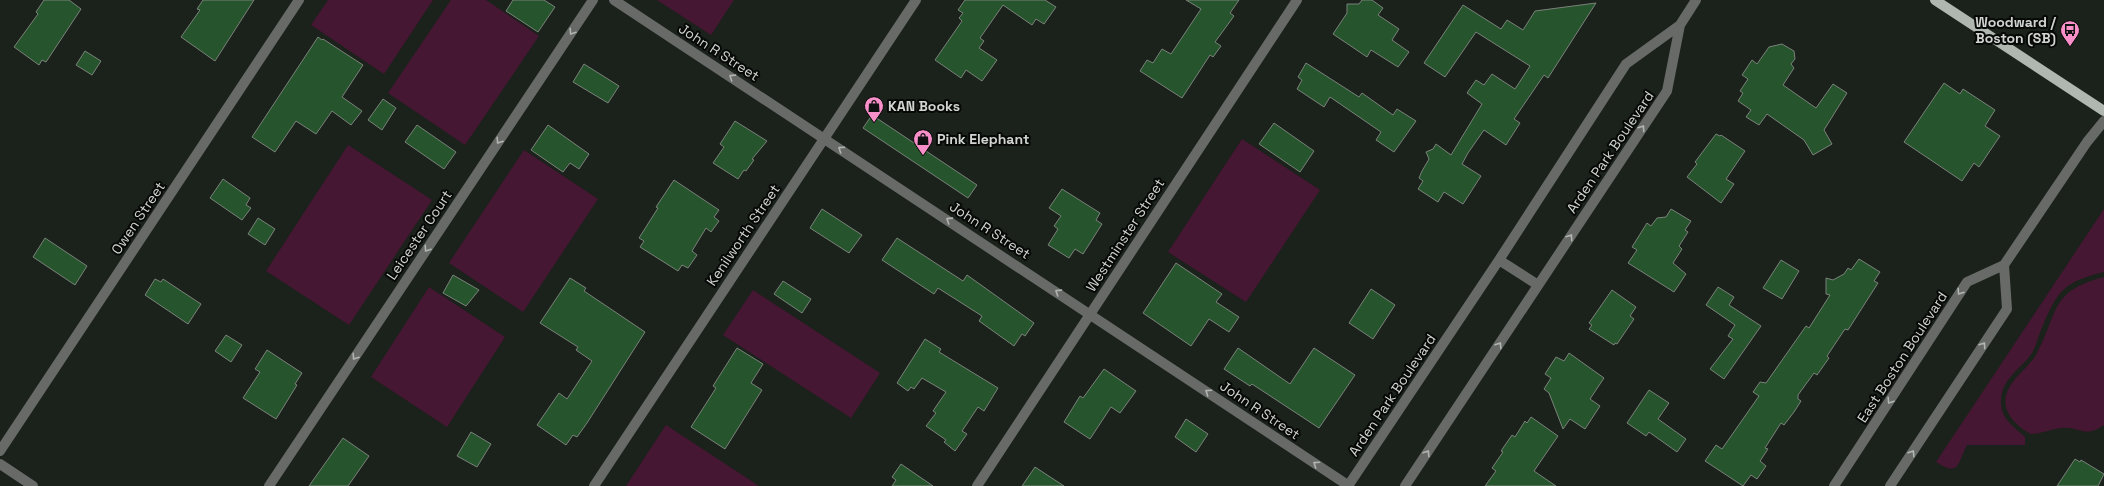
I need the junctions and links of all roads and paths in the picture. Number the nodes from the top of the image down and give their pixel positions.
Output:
1 (299, 0) edge
2 (593, 0) edge
3 (614, 0) edge
4 (916, 0) edge
5 (1297, 0) edge
6 (1696, 0) edge
7 (1935, 0) edge
8 (1680, 25) junction
9 (2104, 112) edge
10 (2104, 121) edge
11 (825, 138) junction
12 (1499, 260) junction
13 (2004, 265) junction
14 (1538, 285) junction
15 (1090, 314) junction
16 (0, 452) edge
17 (0, 464) edge
18 (1840, 484) edge
19 (33, 486) edge
20 (269, 486) edge
21 (594, 486) edge
22 (976, 486) edge
23 (1348, 486) edge
24 (1406, 486) edge
25 (1890, 486) edge

1 - 16 street, Owen Street
2 -> 20 street, Leicester Court
11 -> 3 street, John R Street
4 - 11 street, Kenilworth Street
5 - 15 street, Westminster Street
6 - 8 street, Arden Park Boulevard
7 - 9 main road
8 - 12 street, Arden Park Boulevard
14 -> 8 street, Arden Park Boulevard
10 - 13 street
15 -> 11 street, John R Street
11 - 21 street, Kenilworth Street
12 - 14 street
12 - 23 street, Arden Park Boulevard
13 -> 18 street, East Boston Boulevard
25 -> 13 street
24 -> 14 street, Arden Park Boulevard
15 - 22 street, Westminster Street
23 -> 15 street, John R Street
17 - 19 street

